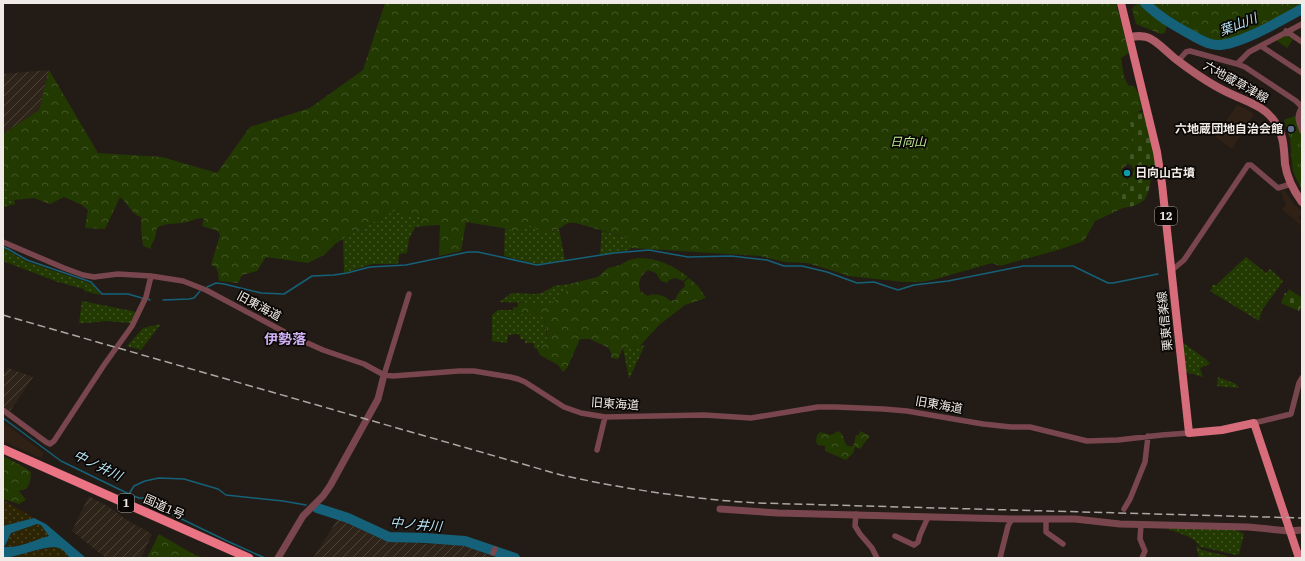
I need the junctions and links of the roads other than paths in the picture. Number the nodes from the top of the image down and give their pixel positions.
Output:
1 (1121, 3) edge
2 (1302, 24) edge
3 (1286, 31) junction
4 (1130, 37) junction
5 (1302, 42) edge
6 (1261, 46) junction
7 (1178, 60) junction
8 (1237, 64) junction
9 (1302, 73) edge
10 (1302, 107) edge
11 (1302, 131) edge
12 (1291, 184) junction
13 (1302, 202) edge
14 (3, 242) edge
15 (1171, 271) junction
16 (151, 276) junction
17 (409, 294) dead end
18 (384, 375) junction
19 (1302, 378) edge
20 (3, 410) edge
21 (605, 417) junction
22 (1254, 423) junction
23 (1189, 433) junction
24 (1148, 436) junction
25 (3, 448) edge
26 (597, 450) dead end
27 (720, 509) dead end
28 (1124, 509) dead end
29 (856, 514) junction
30 (928, 517) junction
31 (1012, 519) junction
32 (1046, 519) junction
33 (1141, 524) junction
34 (1302, 530) edge
35 (1290, 531) junction
36 (895, 536) dead end
37 (1063, 544) dead end
38 (249, 558) edge
39 (278, 558) edge
40 (877, 558) edge
41 (1000, 558) edge
42 (1142, 558) edge
43 (1299, 558) edge

1 - 4 main road, 栗東信楽線 / 12
2 - 3 street
3 - 5 street
3 - 6 street
4 - 7 main road, 六地蔵草津線
4 - 15 main road, 栗東信楽線 / 12
6 - 8 street
6 - 9 street
7 - 8 street
7 - 12 main road, 六地蔵草津線
8 - 10 street
10 - 11 street
12 - 13 main road, 六地蔵草津線
12 - 15 street
14 - 16 street, 旧東海道
15 - 23 main road, 栗東信楽線 / 12
16 - 18 street, 旧東海道
16 - 20 street
17 - 18 street
18 - 21 street, 旧東海道
18 - 39 street
19 - 22 street
21 - 24 street, 旧東海道
21 - 26 street
22 - 23 main road
22 - 35 main road
23 - 24 street, 旧東海道
24 - 28 street
25 - 38 highway, 国道1号 / 1
27 - 29 street
29 - 30 street
29 - 40 street
30 - 31 street
30 - 36 street
31 - 32 street
31 - 41 street
32 - 33 street
32 - 37 street
33 - 35 street
33 - 42 street
34 - 35 street
35 - 43 main road

